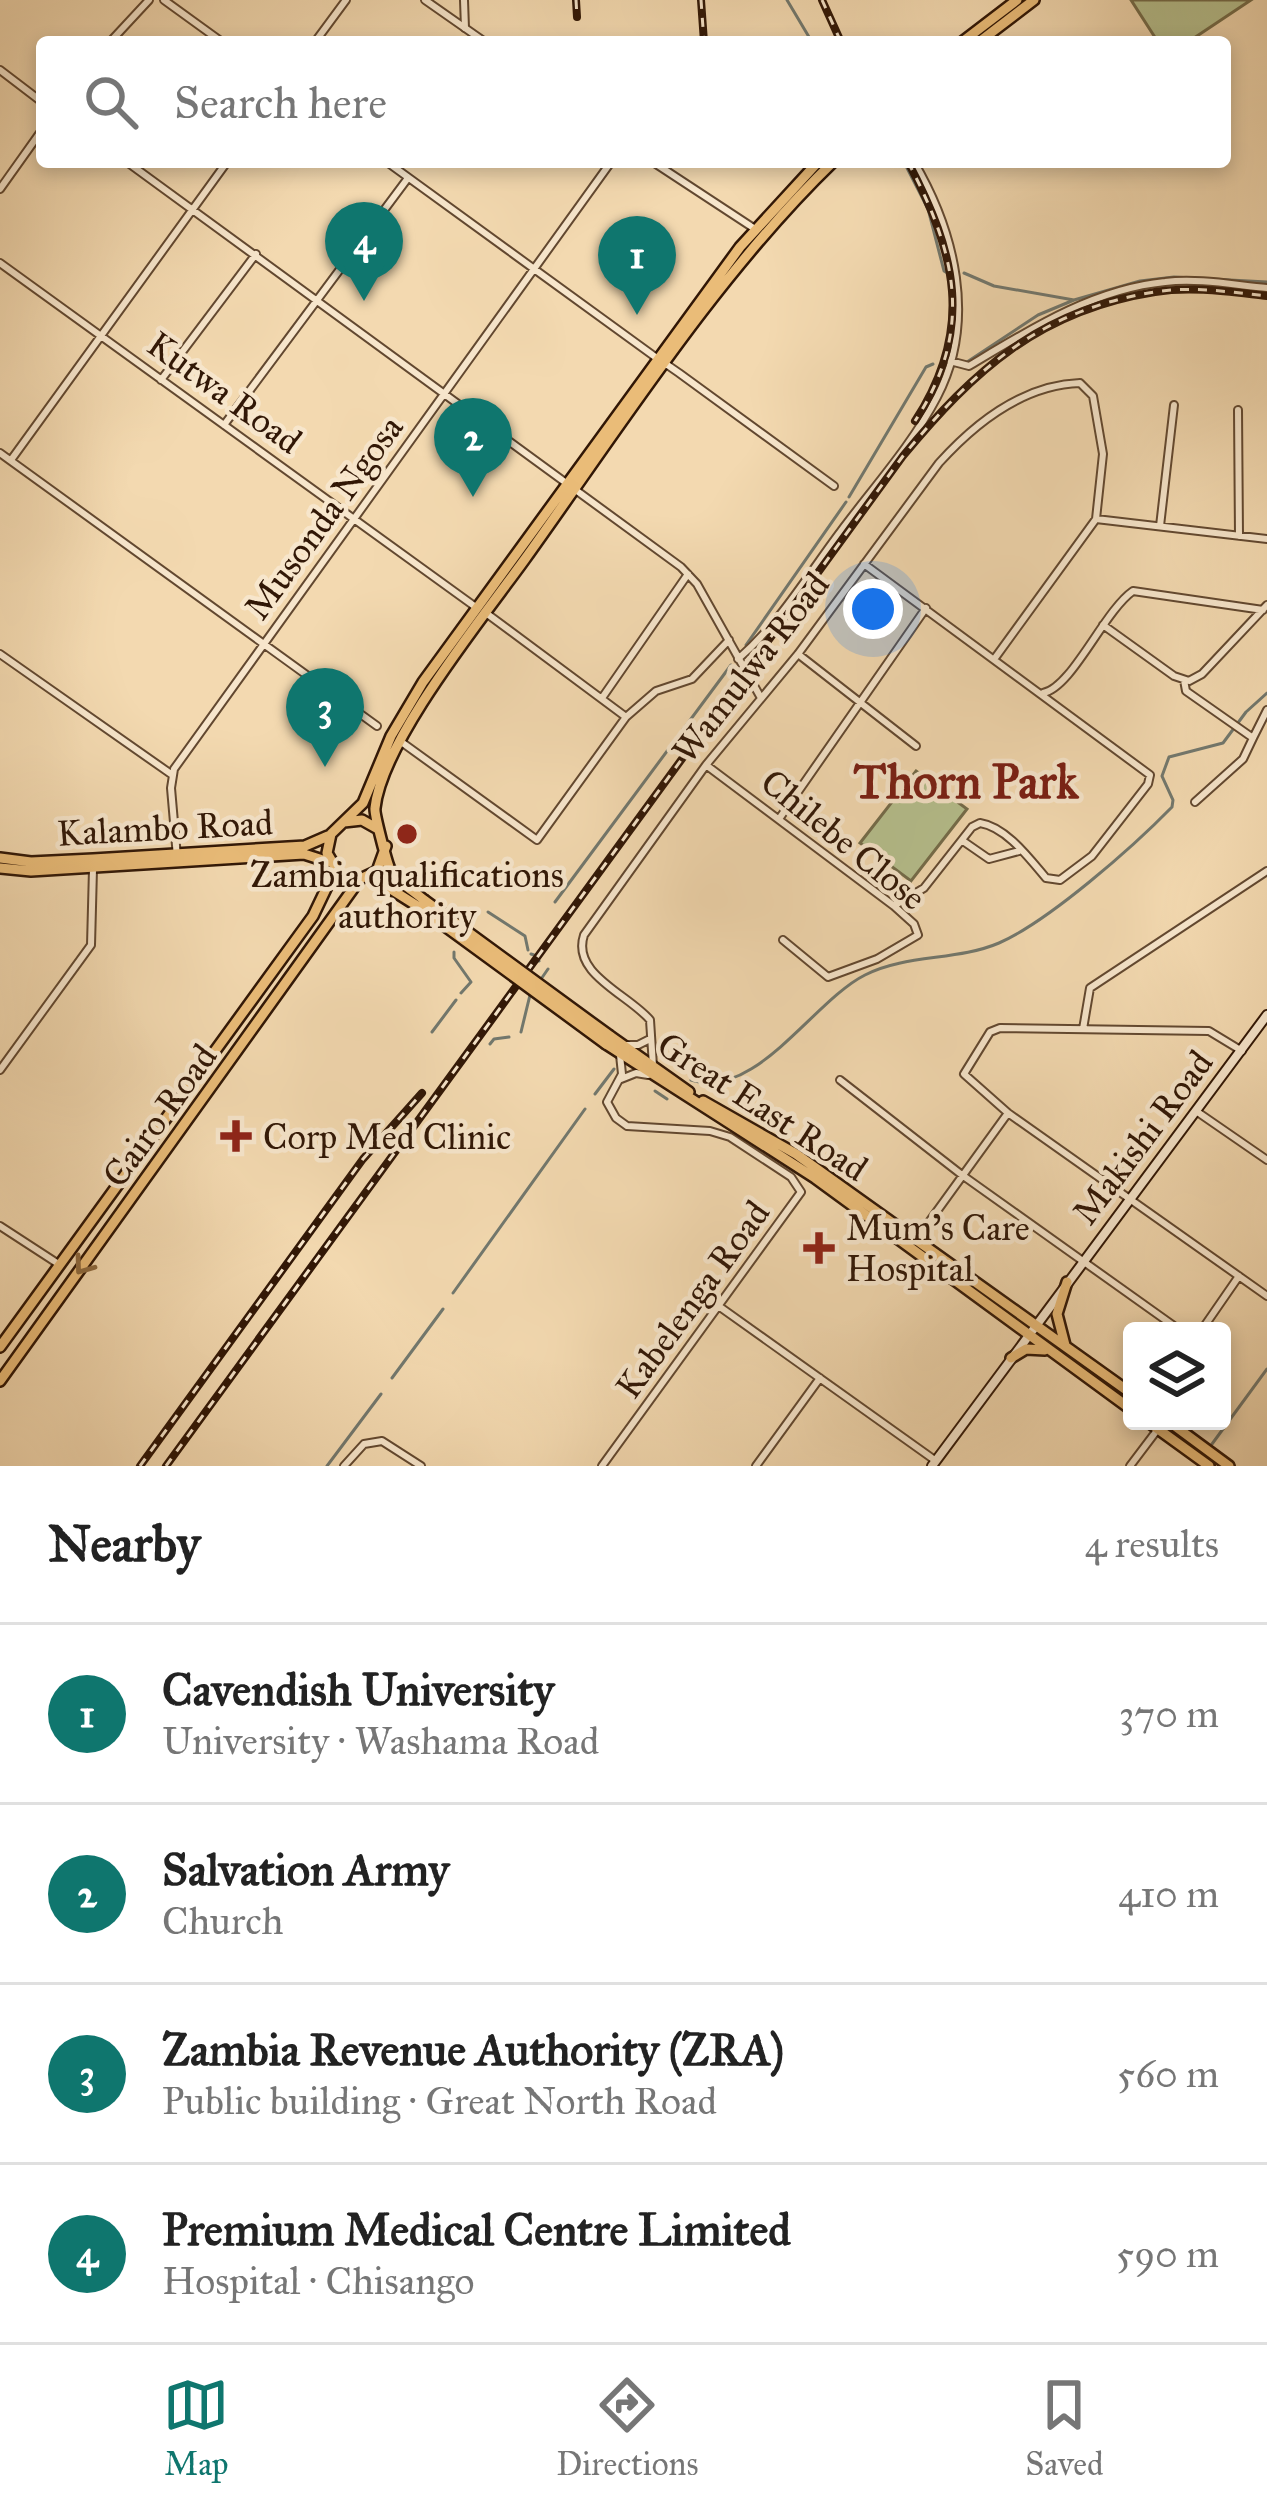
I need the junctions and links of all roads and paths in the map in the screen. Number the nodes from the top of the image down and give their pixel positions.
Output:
1 (149, 0) edge
2 (164, 0) edge
3 (346, 0) edge
4 (425, 0) edge
5 (464, 0) edge
6 (1034, 0) edge
7 (1020, 3) edge
8 (465, 28) junction
9 (116, 36) edge
10 (214, 36) edge
11 (319, 36) edge
12 (476, 36) edge
13 (971, 36) edge
14 (986, 36) edge
15 (0, 70) edge
16 (36, 97) edge
17 (36, 138) edge
18 (136, 168) edge
19 (223, 168) edge
20 (395, 168) edge
21 (606, 168) edge
22 (662, 168) edge
23 (813, 168) edge
24 (827, 168) edge
25 (917, 168) edge
26 (409, 178) junction
27 (0, 189) edge
28 (194, 208) junction
29 (759, 232) junction
30 (256, 254) junction
31 (0, 263) edge
32 (535, 270) junction
33 (1267, 288) edge
34 (319, 300) junction
35 (101, 336) junction
36 (662, 362) junction
37 (950, 362) junction
38 (161, 380) junction
39 (444, 394) junction
40 (1174, 405) dead end
41 (1238, 410) dead end
42 (224, 425) junction
43 (0, 453) edge
44 (10, 460) junction
45 (571, 486) junction
46 (834, 486) dead end
47 (1096, 519) junction
48 (356, 520) junction
49 (1160, 526) junction
50 (1238, 536) junction
51 (1267, 539) edge
52 (864, 564) junction
53 (688, 574) junction
54 (926, 608) junction
55 (1265, 608) edge
56 (482, 610) junction
57 (1102, 625) junction
58 (729, 640) junction
59 (265, 644) junction
60 (0, 654) edge
61 (798, 654) junction
62 (738, 658) junction
63 (995, 658) junction
64 (1184, 680) junction
65 (1040, 692) junction
66 (602, 698) junction
67 (761, 698) junction
68 (864, 701) junction
69 (1267, 710) edge
70 (626, 717) junction
71 (377, 726) dead end
72 (1253, 738) junction
73 (400, 741) junction
74 (916, 746) dead end
75 (706, 765) junction
76 (171, 775) junction
77 (1196, 802) dead end
78 (779, 819) junction
79 (344, 822) junction
80 (379, 829) junction
81 (331, 834) junction
82 (963, 842) junction
83 (386, 846) junction
84 (1021, 850) junction
85 (0, 858) edge
86 (177, 858) junction
87 (93, 863) junction
88 (332, 866) junction
89 (0, 868) edge
90 (1267, 871) edge
91 (365, 878) junction
92 (421, 903) junction
93 (894, 906) junction
94 (783, 940) dead end
95 (246, 1008) junction
96 (1267, 1016) edge
97 (262, 1019) junction
98 (236, 1022) junction
99 (1083, 1029) junction
100 (251, 1034) junction
101 (653, 1037) junction
102 (621, 1050) junction
103 (1242, 1051) junction
104 (0, 1070) edge
105 (653, 1073) junction
106 (839, 1080) dead end
107 (618, 1082) junction
108 (1196, 1111) junction
109 (1008, 1113) junction
110 (1267, 1160) edge
111 (962, 1175) junction
112 (119, 1184) junction
113 (135, 1195) junction
114 (108, 1198) junction
115 (1129, 1199) junction
116 (124, 1210) junction
117 (0, 1226) edge
118 (916, 1240) junction
119 (1084, 1260) junction
120 (60, 1265) junction
121 (1239, 1276) junction
122 (1067, 1282) junction
123 (1267, 1295) edge
124 (720, 1307) junction
125 (1169, 1322) edge
126 (1207, 1322) edge
127 (1031, 1330) junction
128 (1065, 1346) junction
129 (0, 1347) edge
130 (1050, 1352) junction
131 (1011, 1358) junction
132 (5, 1366) edge
133 (820, 1378) junction
134 (0, 1381) edge
135 (1123, 1388) edge
136 (1123, 1404) edge
137 (1157, 1430) edge
138 (1159, 1430) edge
139 (1180, 1430) edge
140 (934, 1464) edge
141 (344, 1466) edge
142 (421, 1466) edge
143 (602, 1466) edge
144 (756, 1466) edge
145 (1130, 1466) edge
146 (1209, 1466) edge
147 (1229, 1466) edge

1 - 9 street
2 - 10 street
3 - 11 street
4 - 8 street
5 - 8 street
6 - 7 main road
7 - 13 main road
7 - 14 main road
8 - 12 street
15 - 16 street
17 - 27 street
18 - 28 street
19 - 28 street
20 - 26 street
21 - 32 street, Musonda Ngosa
22 - 29 street
23 - 29 main road
24 - 29 main road
25 - 37 street
26 - 32 street
26 - 34 street
28 - 30 street
28 - 35 street
29 - 36 main road
30 - 34 street
30 - 38 street
31 - 35 street, Kutwa Road
32 - 36 street
32 - 39 street, Musonda Ngosa
33 - 37 street
34 - 39 street
34 - 42 street
35 - 38 street, Kutwa Road
35 - 44 street
36 - 45 main road
36 - 45 main road
36 - 46 street
37 - 62 street
38 - 42 street, Kutwa Road
39 - 45 street
39 - 48 street, Musonda Ngosa
40 - 49 street
41 - 50 street
42 - 48 street, Kutwa Road
43 - 44 street
44 - 59 street
45 - 53 street
45 - 56 main road
47 - 49 street
47 - 52 street, Wamulwa Road
47 - 63 street
48 - 56 street, Kutwa Road
48 - 59 street, Musonda Ngosa
49 - 50 street
50 - 51 street
52 - 54 street
52 - 61 street, Wamulwa Road
53 - 58 street
53 - 66 street
54 - 63 street
54 - 68 street
55 - 57 street
55 - 64 street
56 - 66 street, Kutwa Road
56 - 73 main road
56 - 79 main road
57 - 64 street
57 - 65 street
58 - 62 street
58 - 70 street
59 - 71 street
59 - 76 street, Musonda Ngosa
60 - 76 street
61 - 67 street, Wamulwa Road
61 - 68 street
62 - 67 street
63 - 65 street
64 - 72 street
65 - 84 street
66 - 70 street, Kutwa Road
67 - 75 street, Wamulwa Road
68 - 74 street
68 - 78 street
69 - 72 street
70 - 73 street
72 - 77 street
73 - 80 main road
75 - 78 street, Chilebe Close
75 - 101 street, Wamulwa Road
76 - 86 street
78 - 93 street, Chilebe Close
79 - 80 main road
79 - 81 main road
80 - 83 main road
81 - 86 main road, Kalambo Road
81 - 88 main road
82 - 84 street
82 - 84 street
82 - 93 street
83 - 91 main road
83 - 92 main road, Great East Road
85 - 87 main road, Kalambo Road
86 - 87 main road, Kalambo Road
86 - 88 main road, Kalambo Road
87 - 89 main road, Kalambo Road
87 - 104 street
88 - 91 main road
88 - 95 main road, Cairo Road
90 - 99 street
91 - 92 main road, Great East Road
91 - 97 main road, Cairo Road
92 - 102 main road, Great East Road, bridge
93 - 94 street, Chilebe Close
95 - 97 main road
95 - 98 main road, Cairo Road
96 - 103 main road, Makishi Road
97 - 100 main road, Cairo Road
98 - 100 main road
98 - 112 main road, Cairo Road
99 - 103 street
99 - 109 street
100 - 113 main road, Cairo Road
101 - 102 street
101 - 105 street
102 - 105 main road, Great East Road
102 - 107 street, Kabelenga Road
103 - 108 main road, Makishi Road
105 - 107 street
105 - 118 main road, Great East Road
105 - 127 main road, Great East Road
106 - 111 street
107 - 124 street, Kabelenga Road
108 - 110 street
108 - 115 main road, Makishi Road
109 - 111 street
109 - 115 street
111 - 118 street
111 - 119 street
112 - 113 main road
112 - 114 main road, Cairo Road
113 - 116 main road, Cairo Road
114 - 116 main road
114 - 120 main road, Cairo Road
115 - 119 main road, Makishi Road
115 - 121 street
116 -> 132 main road, Cairo Road
117 - 120 street
118 - 127 main road, Great East Road
119 - 122 main road, Makishi Road
119 - 125 street
120 - 129 main road, Cairo Road
121 - 123 street
121 - 126 street
122 - 127 main road, Makishi Road
122 - 128 main road
124 - 133 street
124 - 143 street, Kabelenga Road
127 - 128 main road, Great East Road
127 - 130 main road, Great East Road
127 - 131 main road, Makishi Road
128 - 135 main road, Great East Road
130 - 131 main road
130 - 136 main road, Great East Road
131 - 140 main road, Makishi Road
132 - 134 main road, Cairo Road
133 - 140 street
133 - 144 street
137 - 145 street
138 - 146 main road
139 - 147 main road
141 - 142 street

